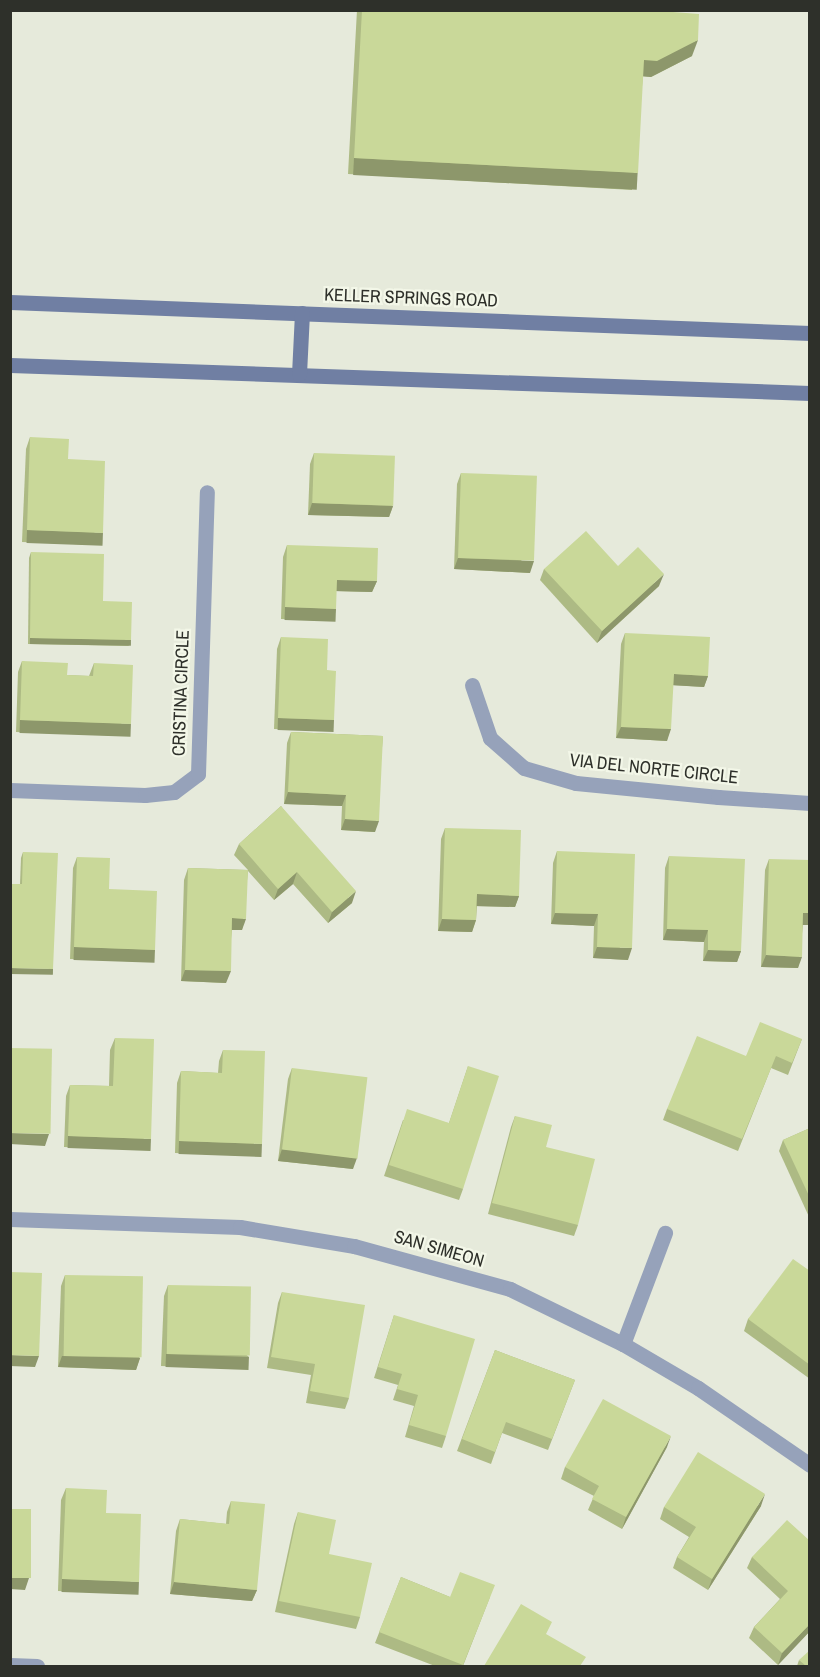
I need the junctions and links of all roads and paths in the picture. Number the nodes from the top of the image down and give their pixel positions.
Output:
1 (10, 302) edge
2 (302, 313) junction
3 (810, 333) edge
4 (10, 365) edge
5 (299, 374) junction
6 (810, 393) edge
7 (207, 492) dead end
8 (472, 685) dead end
9 (10, 790) edge
10 (810, 803) edge
11 (10, 1219) edge
12 (665, 1233) dead end
13 (623, 1344) junction
14 (810, 1466) edge
15 (10, 1665) edge
16 (38, 1666) edge

1 - 2 main road, KELLER SPRINGS ROAD
2 - 3 main road, KELLER SPRINGS ROAD
2 - 5 main road
4 - 5 main road
5 - 6 main road
7 - 9 street, CRISTINA CIRCLE
8 - 10 street, VIA DEL NORTE CIRCLE
11 - 13 street, SAN SIMEON
12 - 13 street
13 - 14 street, SAN SIMEON
15 - 16 street

